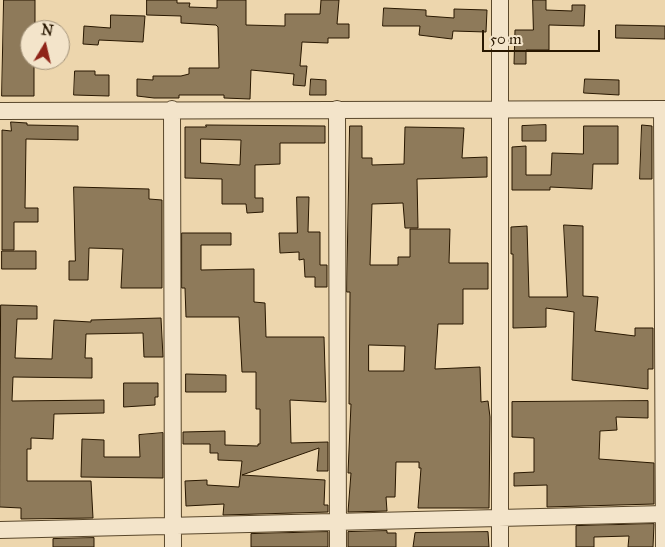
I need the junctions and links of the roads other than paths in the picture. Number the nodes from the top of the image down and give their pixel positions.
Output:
1 (500, 0) edge
2 (172, 109) junction
3 (337, 109) junction
4 (500, 109) junction
5 (664, 109) edge
6 (0, 111) edge
7 (665, 514) edge
8 (500, 518) junction
9 (338, 523) junction
10 (173, 527) junction
11 (0, 530) edge
12 (173, 547) edge
13 (338, 547) edge
14 (500, 547) edge
15 (664, 547) edge

1 - 4 street
2 - 3 street
2 - 6 street
2 - 10 street
3 - 4 street
3 - 9 street
4 - 5 street
4 - 8 street
5 - 7 street
7 - 8 street
7 - 15 street
8 - 9 street
8 - 14 street
9 - 10 street
9 - 13 street
10 - 11 street
10 - 12 street

